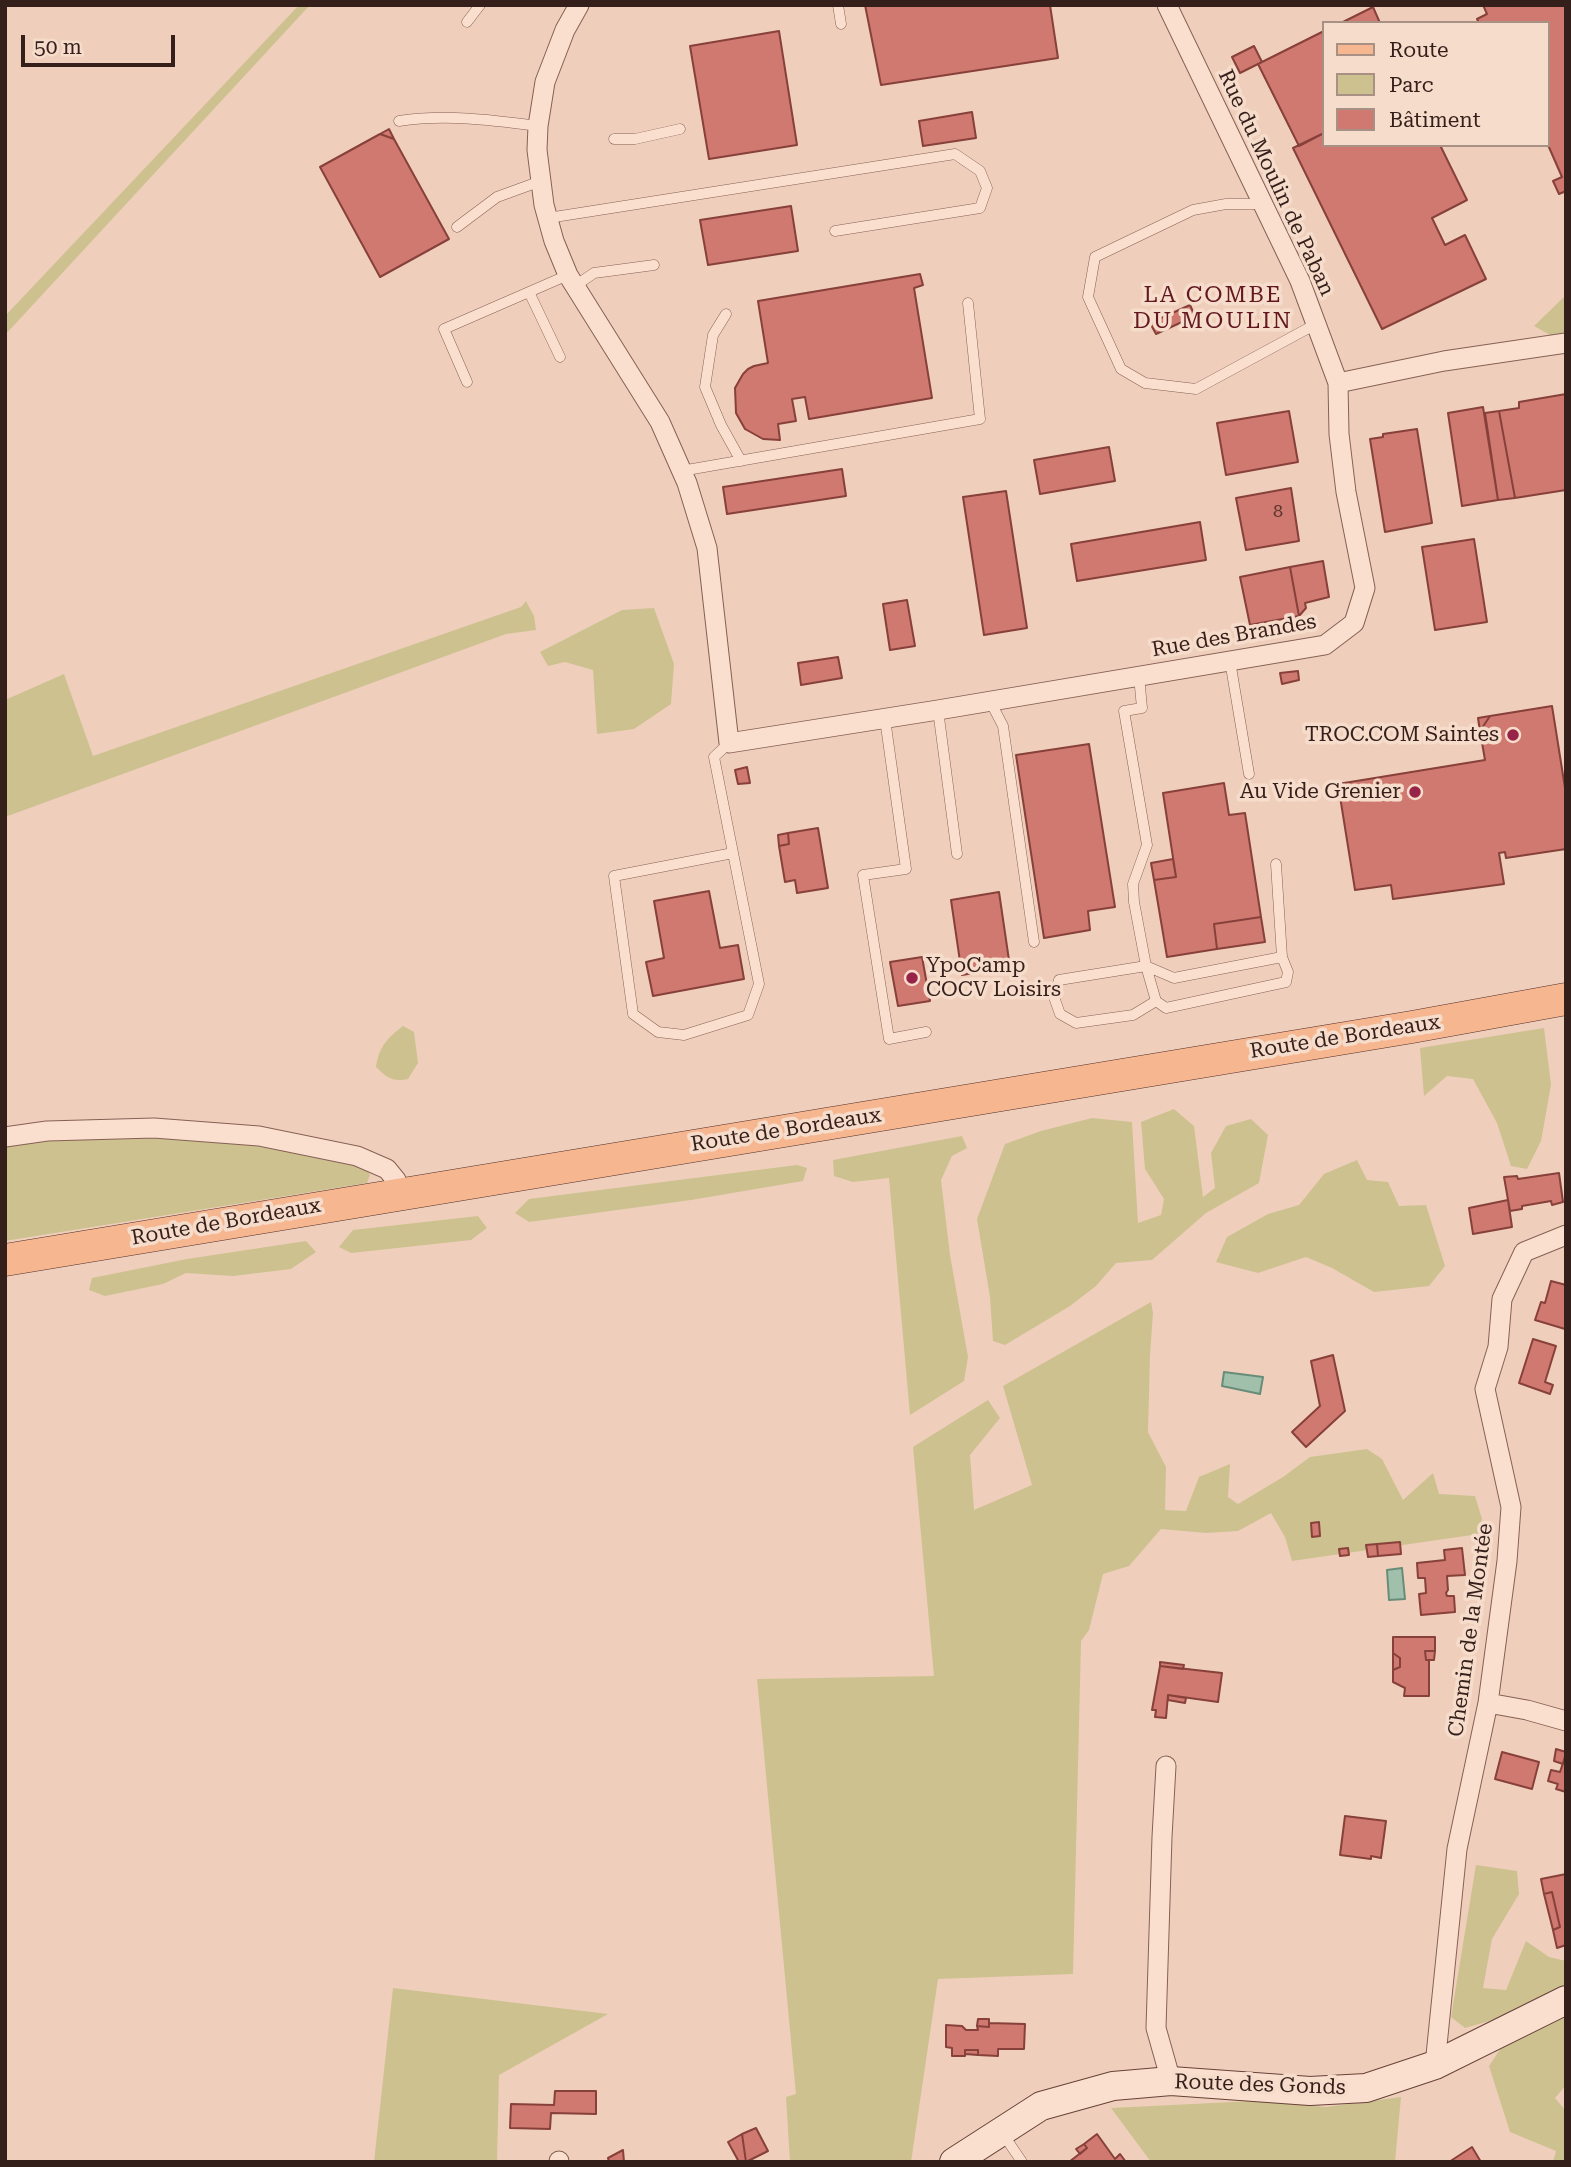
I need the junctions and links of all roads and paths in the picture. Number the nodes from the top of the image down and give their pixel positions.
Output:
1 (480, 5) edge
2 (579, 5) edge
3 (838, 5) edge
4 (1167, 5) edge
5 (467, 22) dead end
6 (841, 24) dead end
7 (399, 121) dead end
8 (538, 126) junction
9 (680, 129) dead end
10 (614, 139) dead end
11 (541, 181) junction
12 (1262, 204) junction
13 (548, 218) junction
14 (457, 227) dead end
15 (835, 231) dead end
16 (653, 265) dead end
17 (572, 280) junction
18 (529, 292) junction
19 (968, 303) dead end
20 (726, 314) dead end
21 (1315, 324) junction
22 (1566, 343) edge
23 (560, 357) dead end
24 (467, 382) dead end
25 (1338, 383) junction
26 (741, 461) junction
27 (681, 471) junction
28 (1230, 662) junction
29 (1139, 677) junction
30 (990, 701) junction
31 (937, 710) junction
32 (884, 719) junction
33 (729, 743) junction
34 (1249, 774) dead end
35 (733, 853) junction
36 (957, 854) dead end
37 (1276, 864) dead end
38 (1034, 942) dead end
39 (1282, 957) junction
40 (1146, 966) junction
41 (1566, 999) edge
42 (1156, 1001) junction
43 (926, 1032) dead end
44 (5, 1137) edge
45 (402, 1192) junction
46 (1566, 1235) edge
47 (5, 1260) edge
48 (1488, 1703) junction
49 (1566, 1721) edge
50 (1166, 1766) dead end
51 (1566, 2000) edge
52 (1435, 2065) junction
53 (1171, 2081) junction
54 (1000, 2131) junction
55 (954, 2162) edge
56 (1022, 2162) edge

1 - 5 lane
2 - 8 street
3 - 6 lane
4 - 12 street, Rue du Moulin de Paban
7 - 8 lane
8 - 11 street
9 - 10 lane
11 - 13 street
11 - 14 lane
12 - 21 street, Rue du Moulin de Paban
12 - 21 lane
13 - 15 lane
13 - 17 street
16 - 17 lane
17 - 18 lane
17 - 27 street
18 - 23 lane
18 - 24 lane
19 - 26 lane
20 - 26 lane
21 - 25 street, Rue du Moulin de Paban
22 - 25 street
25 - 28 street, Rue des Brandes
26 - 27 lane
27 - 33 street
28 - 29 street, Rue des Brandes
28 - 34 lane
29 - 30 street, Rue des Brandes
29 - 40 lane
30 - 31 street, Rue des Brandes
30 - 38 lane
31 - 32 street, Rue des Brandes
31 - 36 lane
32 - 33 street, Rue des Brandes
32 - 43 lane
33 - 35 lane
35 - 35 lane
37 - 39 lane
39 - 40 lane
39 - 42 lane
40 - 42 lane
40 - 42 lane
41 - 45 main road, Route de Bordeaux
44 - 45 street
45 - 47 main road, Route de Bordeaux
46 - 48 street, Chemin de la Montée
48 - 49 street
48 - 52 street, Chemin de la Montée
50 - 53 street
51 - 52 street, Route des Gonds
52 - 53 street, Route des Gonds
53 - 54 street, Route des Gonds
54 - 55 street, Route des Gonds
54 - 56 lane

